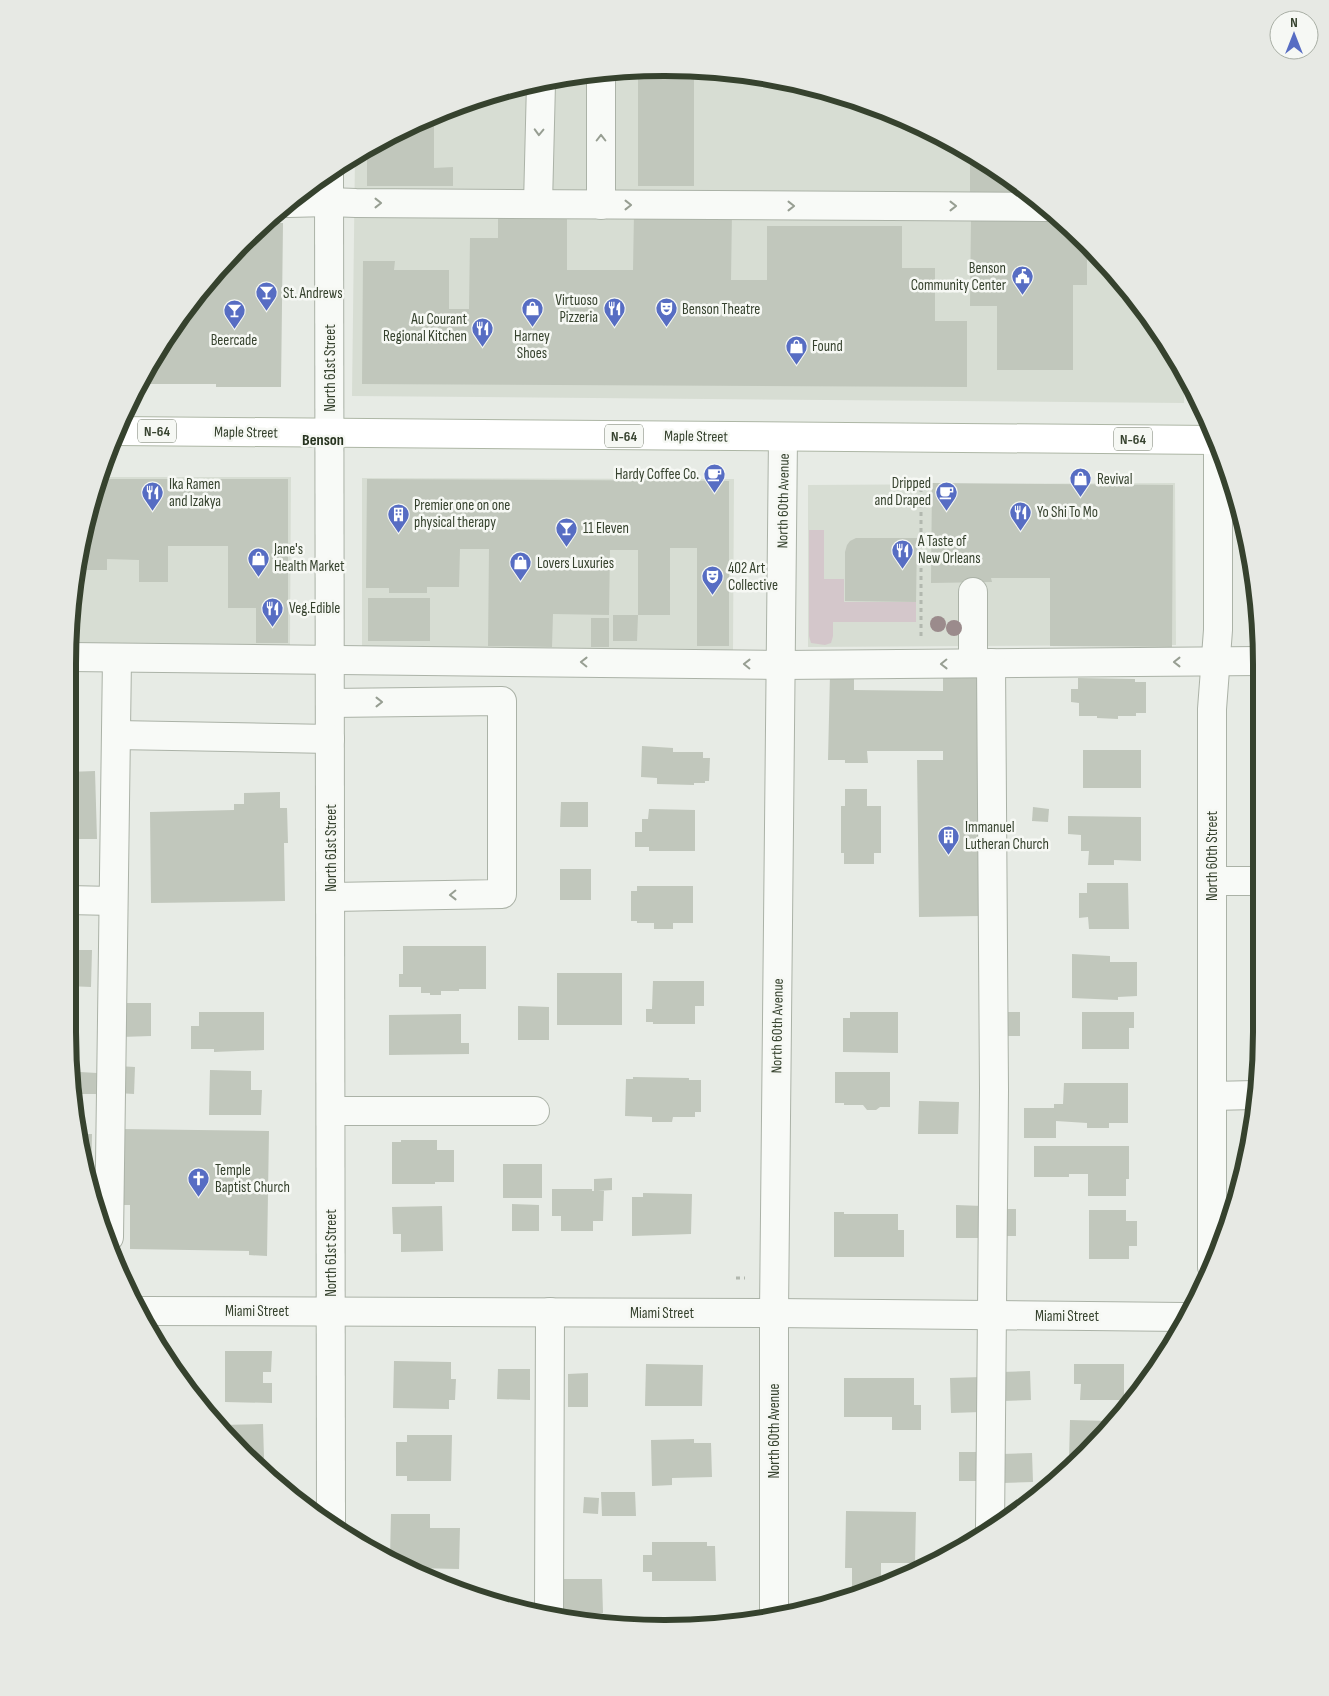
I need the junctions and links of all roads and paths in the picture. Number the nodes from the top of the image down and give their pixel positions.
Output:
1 (601, 80) edge
2 (541, 90) edge
3 (329, 181) edge
4 (329, 202) junction
5 (300, 203) edge
6 (538, 204) junction
7 (601, 205) junction
8 (1034, 207) edge
9 (125, 431) edge
10 (330, 433) junction
11 (783, 437) junction
12 (1208, 440) edge
13 (1218, 465) edge
14 (921, 478) dead end
15 (973, 592) dead end
16 (921, 623) dead end
17 (76, 657) edge
18 (117, 658) junction
19 (330, 659) junction
20 (1253, 661) edge
21 (1215, 662) junction
22 (982, 663) junction
23 (781, 665) junction
24 (330, 703) junction
25 (116, 735) junction
26 (330, 740) junction
27 (1212, 881) junction
28 (1253, 881) edge
29 (331, 897) junction
30 (76, 900) edge
31 (113, 901) junction
32 (1249, 1095) edge
33 (1212, 1096) junction
34 (331, 1111) junction
35 (534, 1111) dead end
36 (109, 1226) edge
37 (1212, 1247) edge
38 (147, 1310) edge
39 (332, 1311) junction
40 (550, 1312) junction
41 (774, 1313) junction
42 (992, 1316) junction
43 (1179, 1317) edge
44 (331, 1516) edge
45 (990, 1522) edge
46 (549, 1608) edge
47 (774, 1609) edge

7 -> 1 street
2 -> 6 street
3 - 4 street, North 61st Street
4 - 5 street
4 -> 6 street
4 - 10 street, North 61st Street
6 - 7 street
7 -> 8 street
9 - 10 main road, Maple Street / N-64
10 - 11 main road, Maple Street / N-64
10 - 19 street, North 61st Street
11 - 12 main road, Maple Street / N-64
11 - 23 street, North 60th Avenue
13 - 21 street, North 60th Street
14 - 16 path
15 - 22 street
17 - 18 street
18 - 19 street
18 - 25 street
23 -> 19 street
19 - 24 street, North 61st Street
20 - 21 street
21 -> 22 street
21 - 27 street, North 60th Street
22 -> 23 street
22 - 42 street
23 - 41 street, North 60th Avenue
24 - 26 street, North 61st Street
24 -> 29 street
25 - 26 street
25 - 31 street
26 - 29 street, North 61st Street
27 - 28 street
27 - 33 street, North 60th Street
29 - 34 street, North 61st Street
30 - 31 street
31 - 36 street
32 - 33 street
33 - 37 street, North 60th Street
34 - 35 street
34 - 39 street, North 61st Street
38 - 39 street, Miami Street
39 - 40 street, Miami Street
39 - 44 street, North 61st Street
40 - 41 street, Miami Street
40 - 46 street
41 - 42 street, Miami Street
41 - 47 street, North 60th Avenue
42 - 43 street, Miami Street
42 - 45 street

